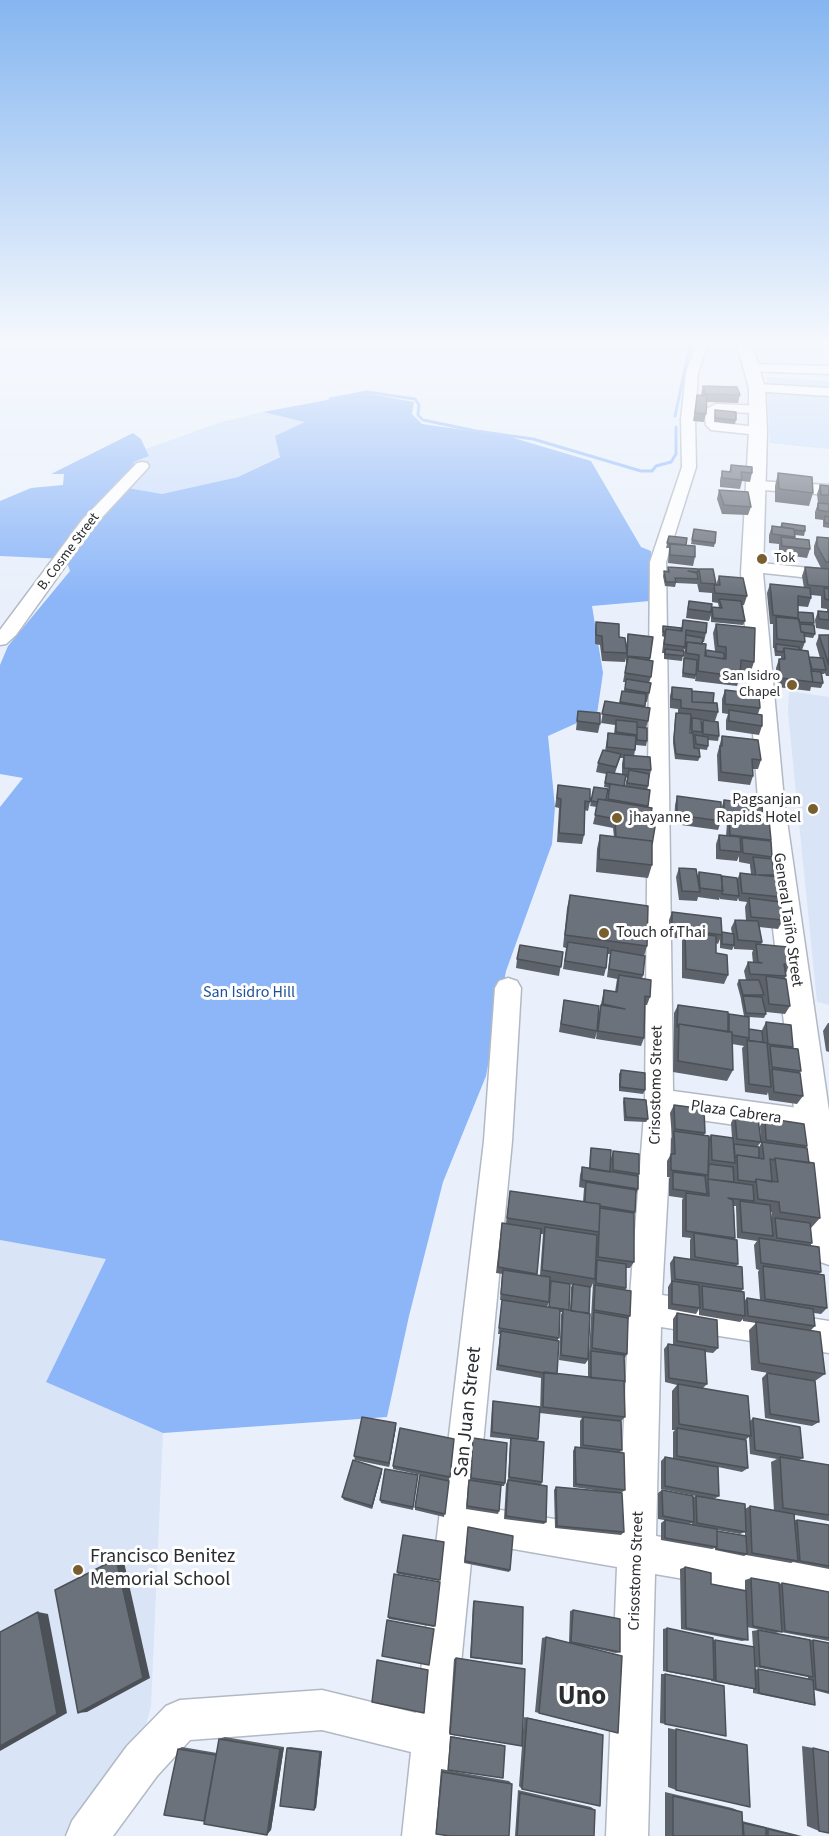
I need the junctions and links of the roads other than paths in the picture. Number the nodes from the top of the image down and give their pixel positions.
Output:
1 (688, 427) edge
2 (716, 427) edge
3 (758, 427) edge
4 (758, 431) junction
5 (142, 466) dead end
6 (754, 486) junction
7 (829, 490) edge
8 (752, 567) junction
9 (829, 574) edge
10 (0, 640) edge
11 (508, 988) dead end
12 (659, 1102) junction
13 (813, 1124) junction
14 (829, 1246) edge
15 (645, 1308) junction
16 (829, 1337) edge
17 (458, 1521) junction
18 (638, 1550) junction
19 (829, 1585) edge
20 (432, 1737) junction
21 (87, 1836) edge
22 (423, 1836) edge
23 (627, 1836) edge

1 - 12 street, Crisostomo Street
2 - 4 street
3 - 4 main road, General Taiño Street
4 - 6 main road, General Taiño Street
5 - 10 street, B. Cosme Street
6 - 7 street
6 - 8 main road, General Taiño Street
8 - 9 street
8 - 13 main road, General Taiño Street
11 - 17 street, San Juan Street
12 - 13 street, Plaza Cabrera
12 - 15 street, Crisostomo Street
13 - 14 main road, General Taiño Street
15 - 16 street
15 - 18 street, Crisostomo Street
17 - 18 street
17 - 20 street, San Juan Street
18 - 19 street
18 - 23 street, Crisostomo Street
20 - 21 street
20 - 22 street, San Juan Street

